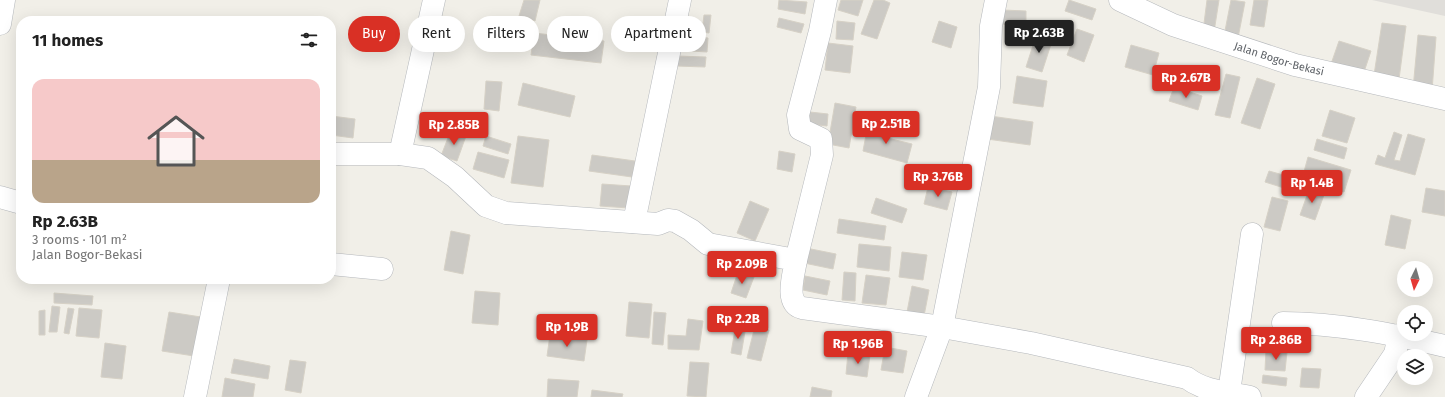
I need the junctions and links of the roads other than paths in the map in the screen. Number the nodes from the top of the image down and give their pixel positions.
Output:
1 (4, 0) edge
2 (434, 0) edge
3 (680, 0) edge
4 (826, 0) edge
5 (996, 0) edge
6 (1120, 0) edge
7 (0, 24) edge
8 (1445, 99) edge
9 (336, 154) edge
10 (400, 154) junction
11 (0, 197) edge
12 (16, 202) edge
13 (634, 222) junction
14 (1252, 234) dead end
15 (796, 260) junction
16 (336, 264) edge
17 (382, 269) dead end
18 (218, 284) edge
19 (1283, 324) dead end
20 (942, 327) junction
21 (1397, 335) edge
22 (1398, 341) edge
23 (1424, 341) edge
24 (1445, 346) edge
25 (1229, 392) junction
26 (195, 397) edge
27 (916, 397) edge
28 (1250, 397) edge
29 (1366, 397) edge

1 - 7 street
2 - 10 street
3 - 13 street
4 - 15 street
5 - 20 street
6 - 8 street, Jalan Bogor-Bekasi
9 - 10 street
10 - 13 street
11 - 12 street
13 - 15 street
14 - 25 street
15 - 20 street
16 - 17 street
18 - 26 street
19 - 21 street
20 - 25 street
20 - 27 street
22 - 29 street
23 - 24 street
25 - 28 street

